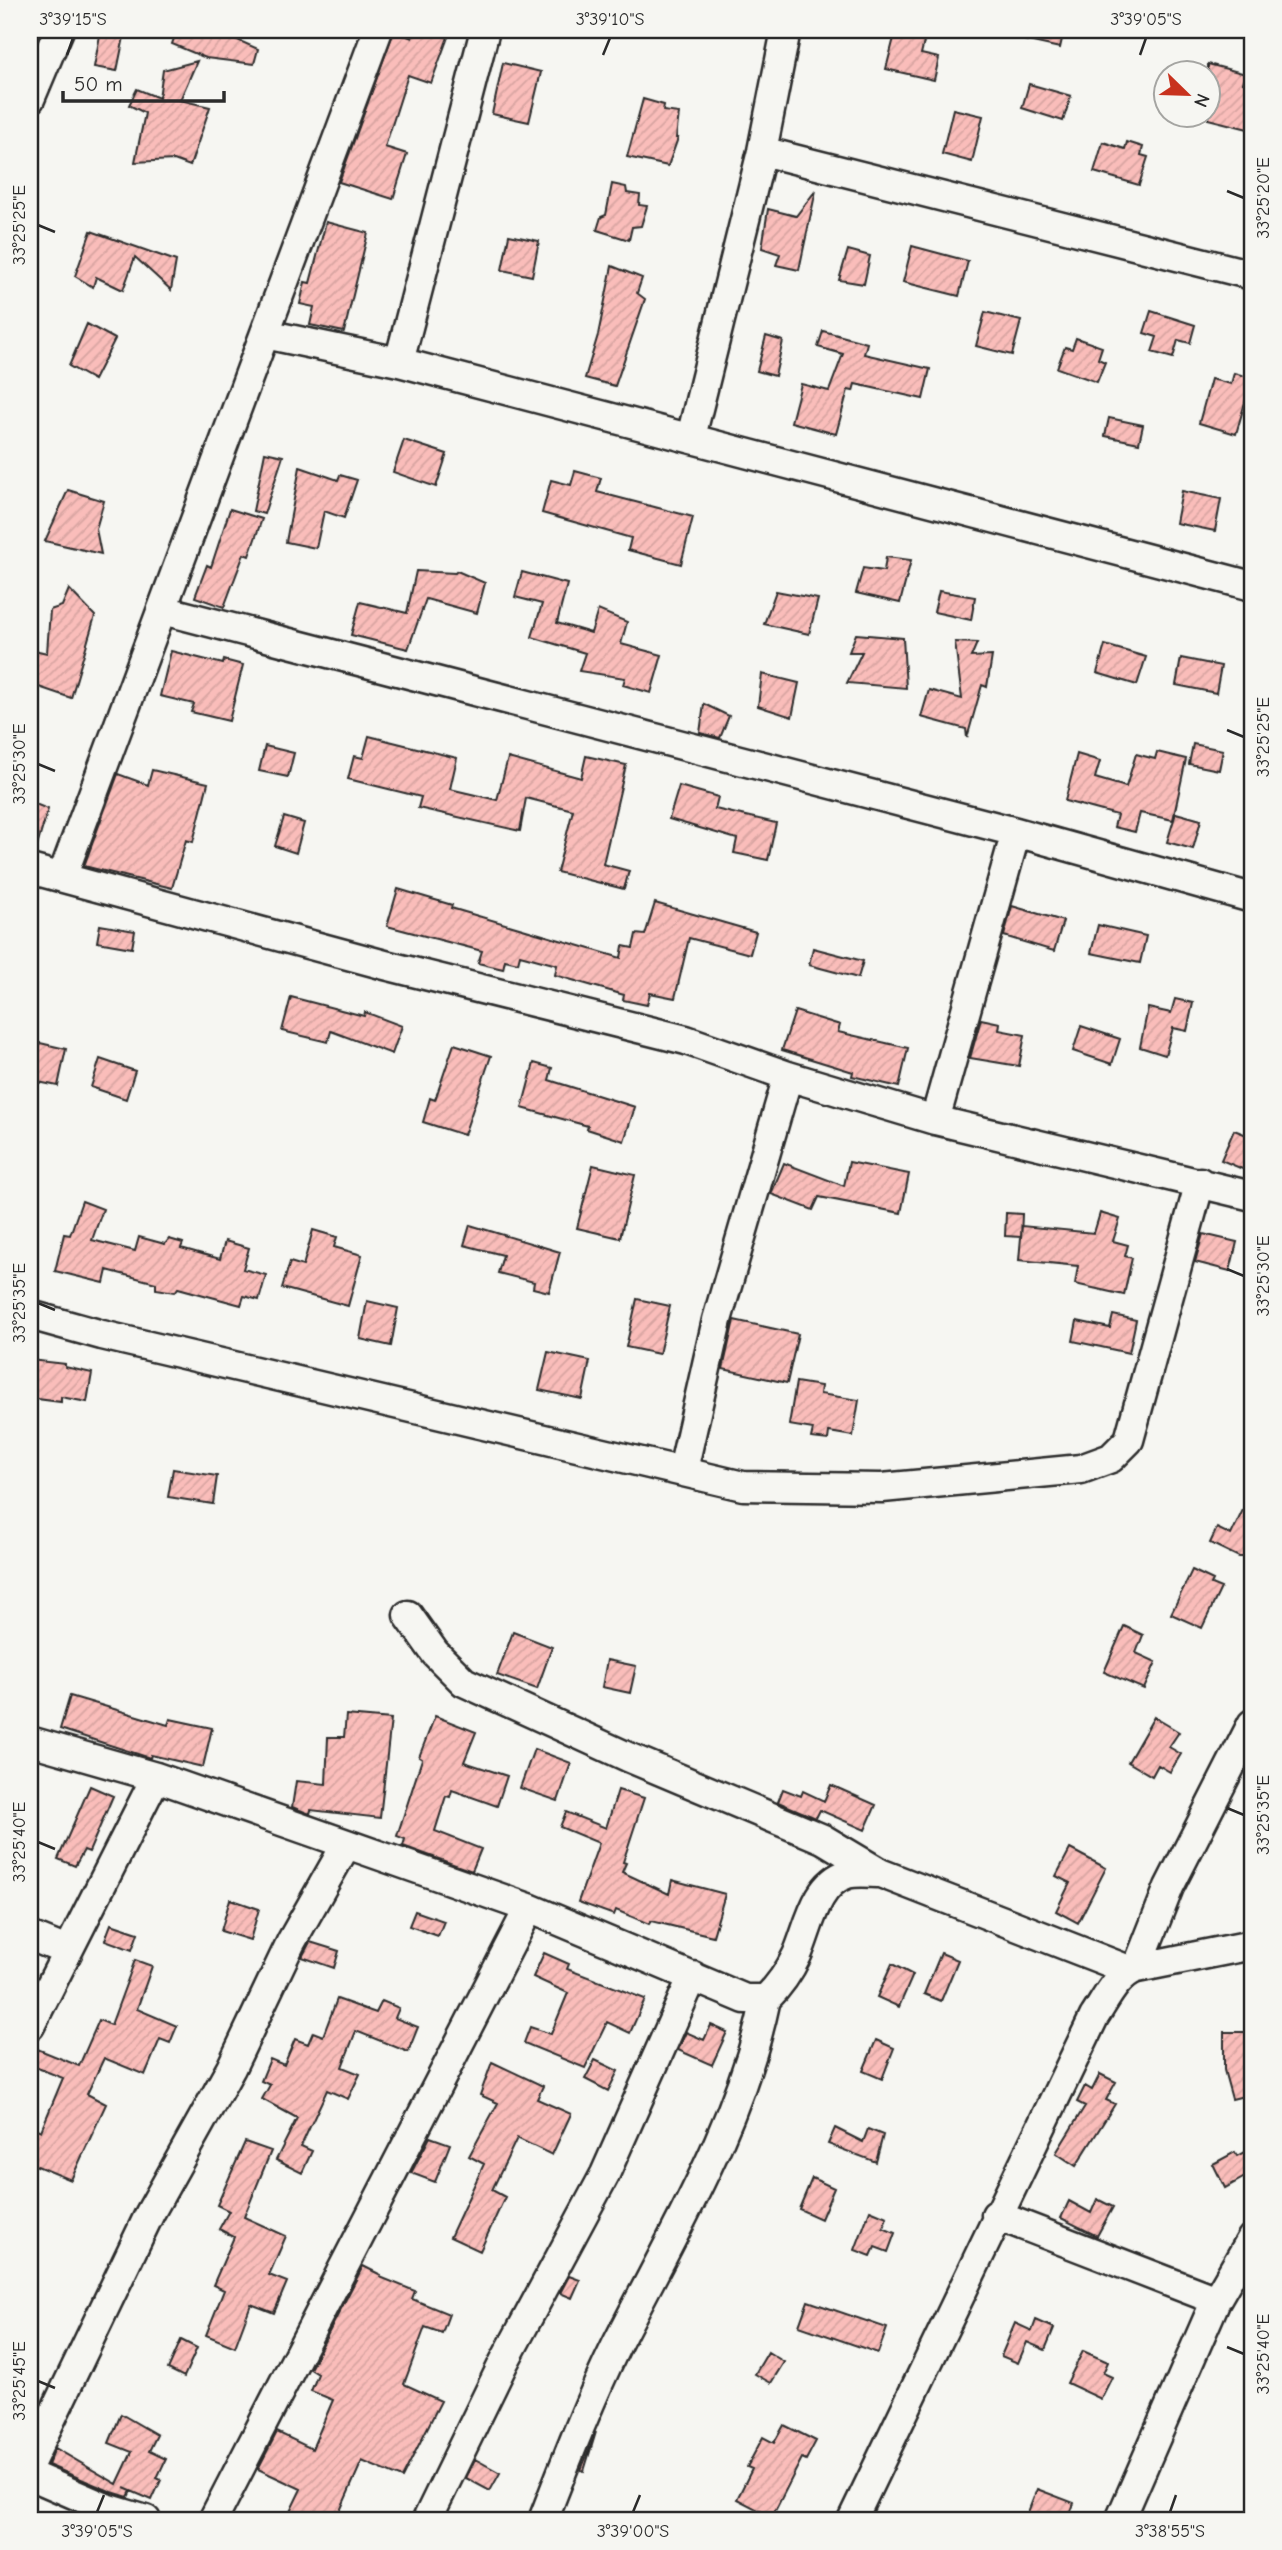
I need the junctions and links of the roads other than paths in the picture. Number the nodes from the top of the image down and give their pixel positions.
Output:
1 (59, 30) edge
2 (378, 30) edge
3 (485, 30) edge
4 (786, 30) edge
5 (30, 99) edge
6 (762, 151) junction
7 (1252, 275) edge
8 (265, 334) junction
9 (399, 362) junction
10 (691, 437) junction
11 (1252, 586) edge
12 (163, 610) junction
13 (1016, 832) junction
14 (30, 869) edge
15 (62, 877) junction
16 (1252, 898) edge
17 (788, 1076) junction
18 (935, 1120) junction
19 (1200, 1182) junction
20 (1252, 1196) edge
21 (30, 1315) edge
22 (683, 1470) junction
23 (408, 1615) dead end
24 (1252, 1724) edge
25 (30, 1741) edge
26 (156, 1777) junction
27 (346, 1845) junction
28 (880, 1873) junction
29 (529, 1908) junction
30 (30, 1936) edge
31 (1252, 1945) edge
32 (67, 1951) junction
33 (1133, 1969) junction
34 (693, 1976) junction
35 (766, 1999) junction
36 (30, 2025) edge
37 (996, 2215) junction
38 (1252, 2238) edge
39 (1216, 2300) junction
40 (30, 2463) edge
41 (30, 2475) edge
42 (146, 2520) edge
43 (213, 2520) edge
44 (427, 2520) edge
45 (542, 2520) edge
46 (852, 2520) edge
47 (1122, 2520) edge

1 - 5 street
2 - 8 street
3 - 9 street
4 - 6 street
6 - 7 street
6 - 10 street
8 - 9 street
8 - 12 street
9 - 10 street
10 - 11 street
12 - 13 street
12 - 15 street
13 - 16 street
13 - 18 street
14 - 15 street
15 - 17 street
17 - 18 street
17 - 22 street
18 - 19 street
19 - 20 street
19 - 22 street
21 - 22 street
23 - 28 street
24 - 33 street
25 - 26 street
26 - 27 street
26 - 32 street
27 - 29 street
27 - 40 street
28 - 33 street
28 - 35 street
29 - 34 street
29 - 43 street
30 - 32 street
31 - 33 street
32 - 36 street
33 - 37 street
34 - 35 street
34 - 44 street
35 - 45 street
37 - 39 street
37 - 46 street
38 - 39 street
39 - 47 street
41 - 42 street

